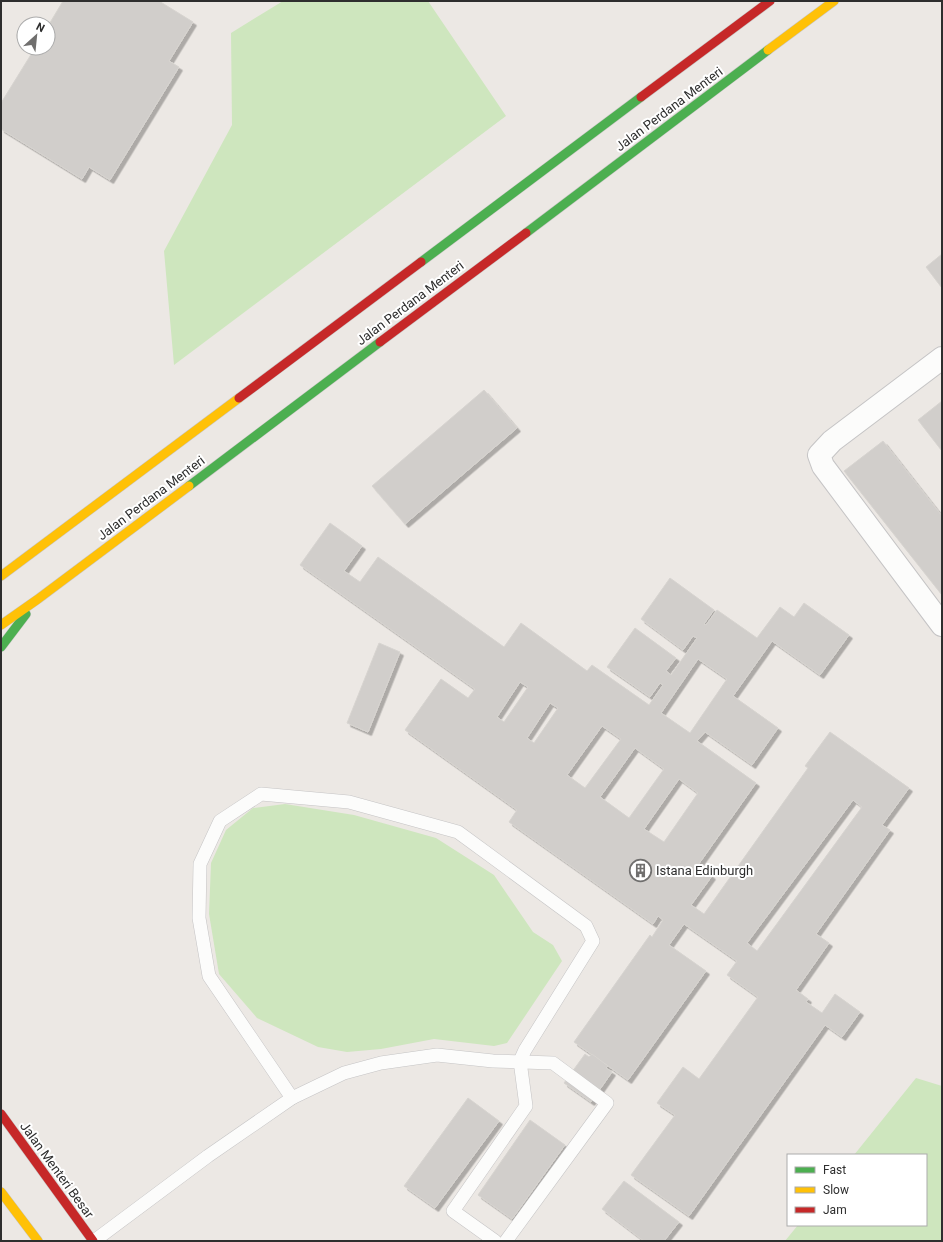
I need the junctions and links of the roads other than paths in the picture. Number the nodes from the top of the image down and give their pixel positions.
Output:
1 (770, 1) edge
2 (834, 1) edge
3 (942, 358) edge
4 (11, 569) junction
5 (1, 573) edge
6 (1, 576) edge
7 (38, 599) junction
8 (1, 625) edge
9 (942, 625) edge
10 (1, 647) edge
11 (520, 1061) junction
12 (292, 1098) junction
13 (1, 1114) edge
14 (1, 1192) edge
15 (38, 1241) edge
16 (93, 1241) edge
17 (495, 1241) edge
18 (506, 1241) edge

1 - 4 main road, Jalan Perdana Menteri
2 - 7 main road, Jalan Perdana Menteri
3 - 9 street
4 - 5 main road
4 - 6 main road, Jalan Perdana Menteri
7 - 8 main road, Jalan Perdana Menteri
7 - 10 main road
11 - 12 lane
11 - 12 lane
11 - 17 lane
11 - 18 lane
12 - 16 lane
13 - 16 main road, Jalan Menteri Besar
14 - 15 main road

